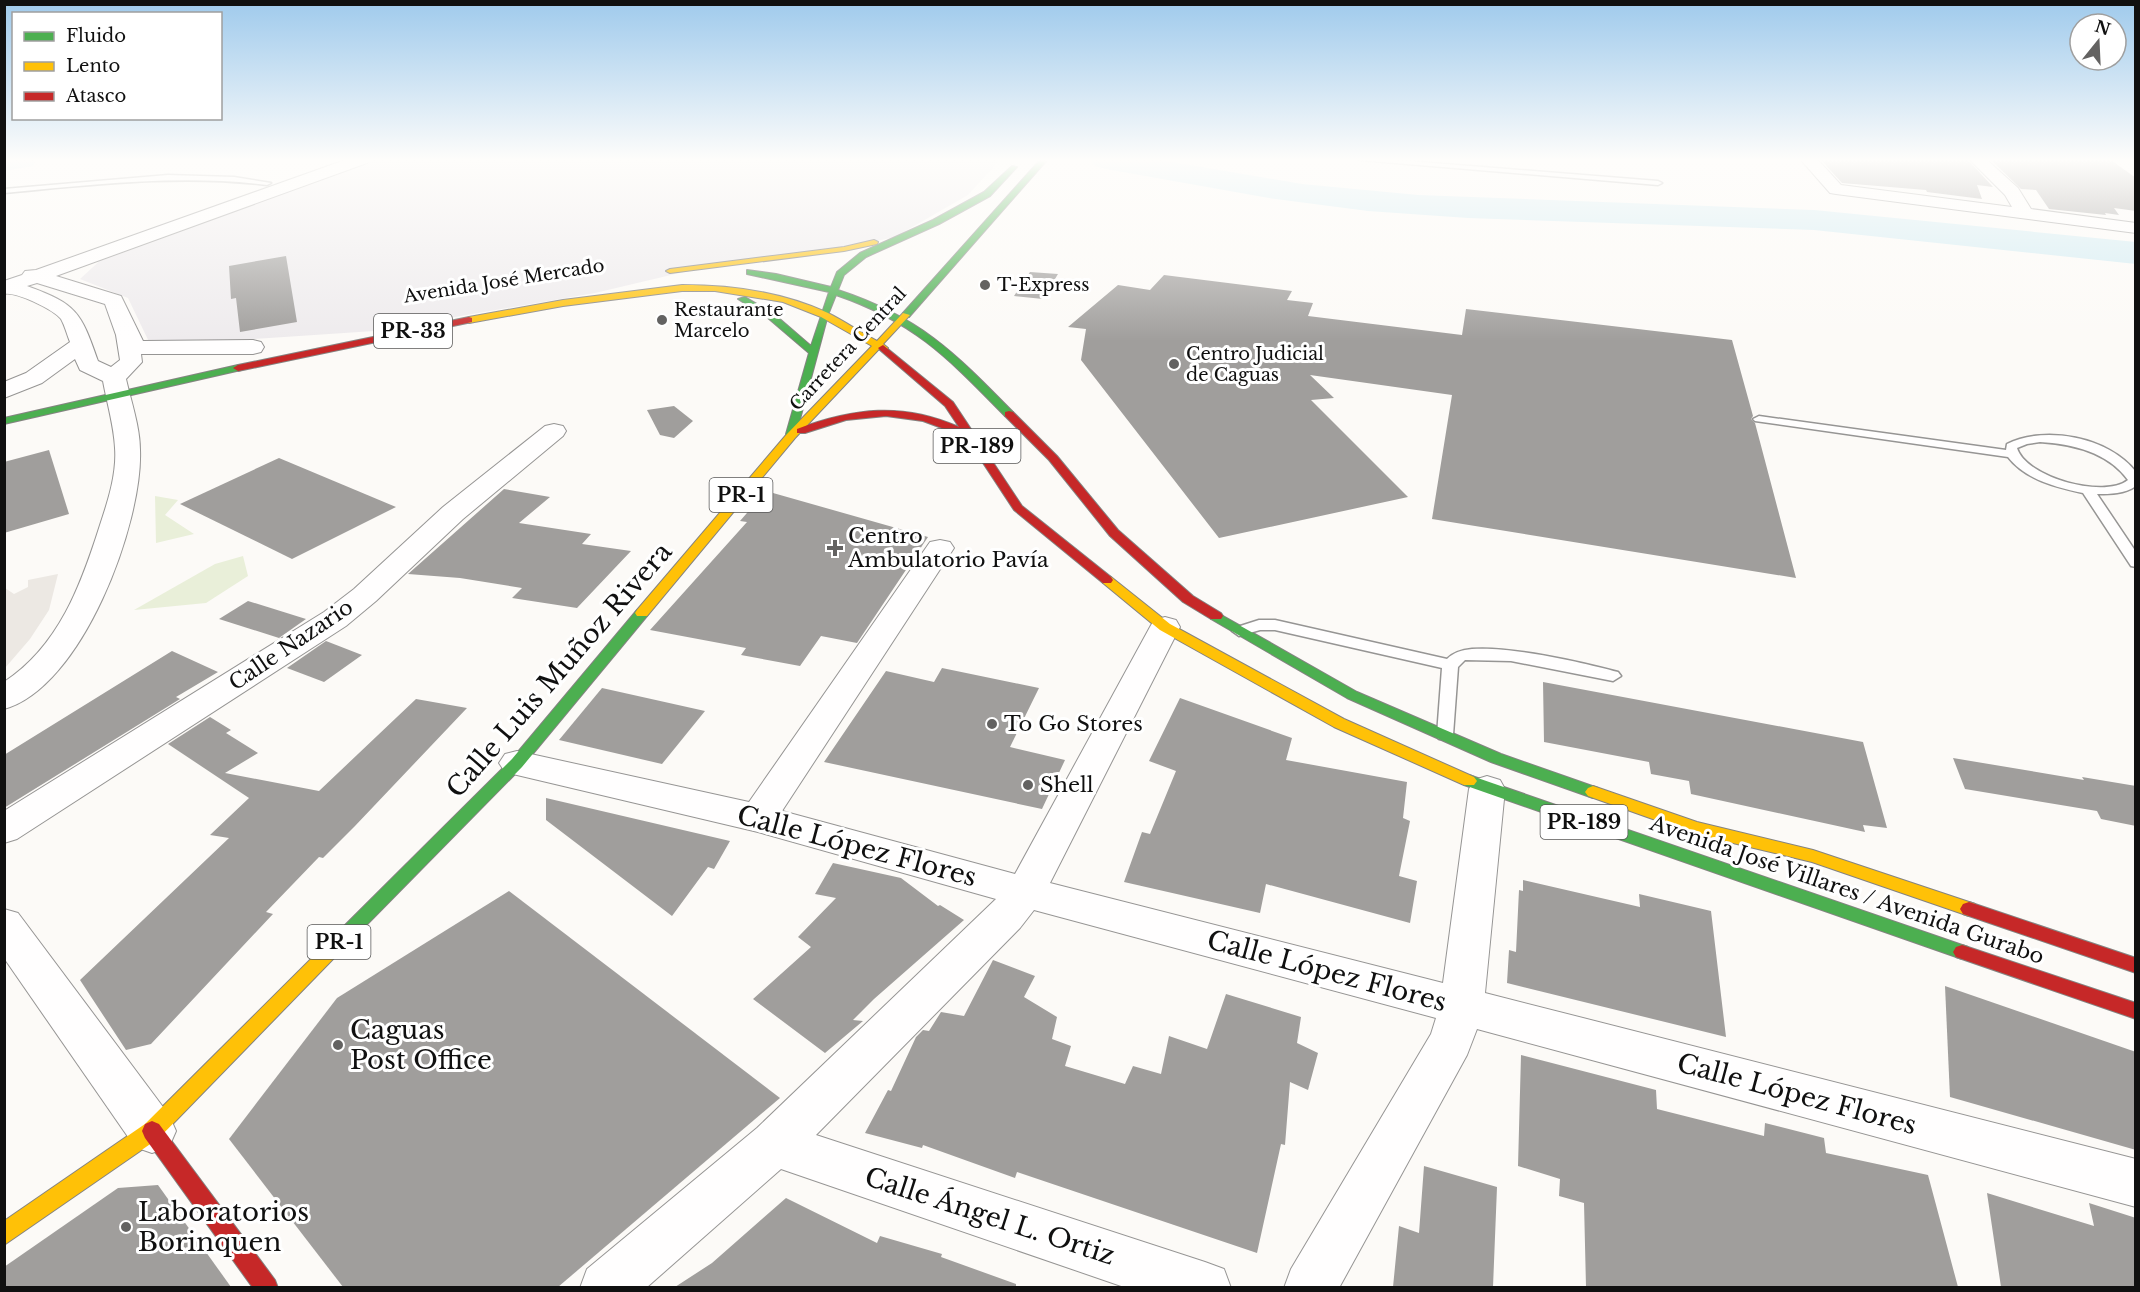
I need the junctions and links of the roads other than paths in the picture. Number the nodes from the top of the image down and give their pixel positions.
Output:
1 (168, 220) edge
2 (188, 220) edge
3 (939, 220) edge
4 (991, 220) edge
5 (2071, 220) edge
6 (936, 222) junction
7 (2136, 228) edge
8 (89, 255) junction
9 (36, 276) junction
10 (939, 279) junction
11 (6, 281) edge
12 (610, 282) dead end
13 (72, 285) junction
14 (715, 288) junction
15 (833, 289) junction
16 (469, 305) dead end
17 (936, 306) dead end
18 (13, 308) dead end
19 (69, 313) junction
20 (824, 315) junction
21 (900, 320) junction
22 (942, 330) dead end
23 (127, 335) junction
24 (81, 344) junction
25 (878, 344) junction
26 (259, 346) joint
27 (946, 351) junction
28 (814, 353) junction
29 (184, 362) dead end
30 (115, 381) junction
31 (4, 391) edge
32 (37, 392) dead end
33 (4, 399) edge
34 (1759, 419) dead end
35 (4, 421) edge
36 (554, 431) dead end
37 (970, 435) junction
38 (791, 436) junction
39 (2011, 454) junction
40 (2088, 490) junction
41 (925, 561) dead end
42 (2136, 563) edge
43 (1165, 627) junction
44 (1239, 631) junction
45 (1450, 665) junction
46 (1613, 676) dead end
47 (4, 698) edge
48 (1445, 735) junction
49 (517, 763) junction
50 (1487, 789) junction
51 (758, 818) junction
52 (4, 829) edge
53 (1025, 892) junction
54 (4, 926) edge
55 (2136, 966) edge
56 (1461, 1006) junction
57 (2136, 1011) edge
58 (152, 1131) junction
59 (774, 1143) junction
60 (2136, 1183) edge
61 (4, 1234) edge
62 (267, 1287) edge
63 (606, 1287) edge
64 (1205, 1287) edge
65 (1310, 1287) edge

1 - 11 street
2 - 8 street
3 - 6 main road, Carretera Central / PR-1
4 - 10 main road, Carretera Central / PR-1
5 - 7 street
6 - 15 main road, Carretera Central / PR-1
6 - 15 main road
8 - 9 street
8 - 13 street
9 - 11 street
9 - 13 street
10 - 17 main road
10 - 21 main road, Carretera Central / PR-1
11 - 19 street
12 - 16 main road, Avenida José Mercado / PR-33
13 - 23 street
14 - 20 main road, Avenida José Mercado / PR-33
14 - 28 main road
14 - 30 main road, Avenida José Mercado / PR-33
15 - 20 main road, Carretera Central / PR-1
15 - 21 main road
18 - 19 street
19 - 24 street
20 - 25 main road, Avenida José Mercado / PR-33
20 - 28 main road, Carretera Central / PR-1
21 - 25 main road, Carretera Central / PR-1
21 - 27 main road, Avenida José Villares / Avenida Gurabo / PR-189
22 - 27 main road
23 - 26 street
23 - 30 street
24 - 30 street
24 - 31 street
25 - 37 main road, Avenida José Villares / Avenida Gurabo / PR-189
25 - 38 main road, Carretera Central / PR-1
26 - 29 main road
27 - 44 main road, Avenida José Villares / Avenida Gurabo / PR-189
28 - 38 main road, Carretera Central / PR-1
30 - 35 main road, Avenida José Mercado / PR-33
30 - 47 street
32 - 33 main road
34 - 39 lane
36 - 52 street, Calle Nazario
37 - 38 main road
37 - 43 main road, Avenida José Villares / Avenida Gurabo / PR-189
38 - 49 main road, Calle Luis Muñoz Rivera / PR-1
39 - 40 lane
39 - 40 lane
40 - 42 lane
41 - 51 street
43 - 50 main road, Avenida José Villares / Avenida Gurabo / PR-189
43 - 53 street
44 - 45 lane
44 - 48 main road, Avenida José Villares / Avenida Gurabo / PR-189
45 - 46 lane
45 - 48 lane
48 - 55 main road, Avenida José Villares / Avenida Gurabo / PR-189
49 - 51 street, Calle López Flores
49 - 58 main road, Calle Luis Muñoz Rivera / PR-1
50 - 56 street
50 - 57 main road, Avenida José Villares / Avenida Gurabo / PR-189
51 - 53 street, Calle López Flores
53 - 56 street, Calle López Flores
53 - 59 street
54 - 58 street
56 - 60 street, Calle López Flores
56 - 65 street
58 - 61 main road, Calle Luis Muñoz Rivera / PR-1
58 - 62 main road
59 - 63 street
59 - 64 street, Calle Ángel L. Ortiz

